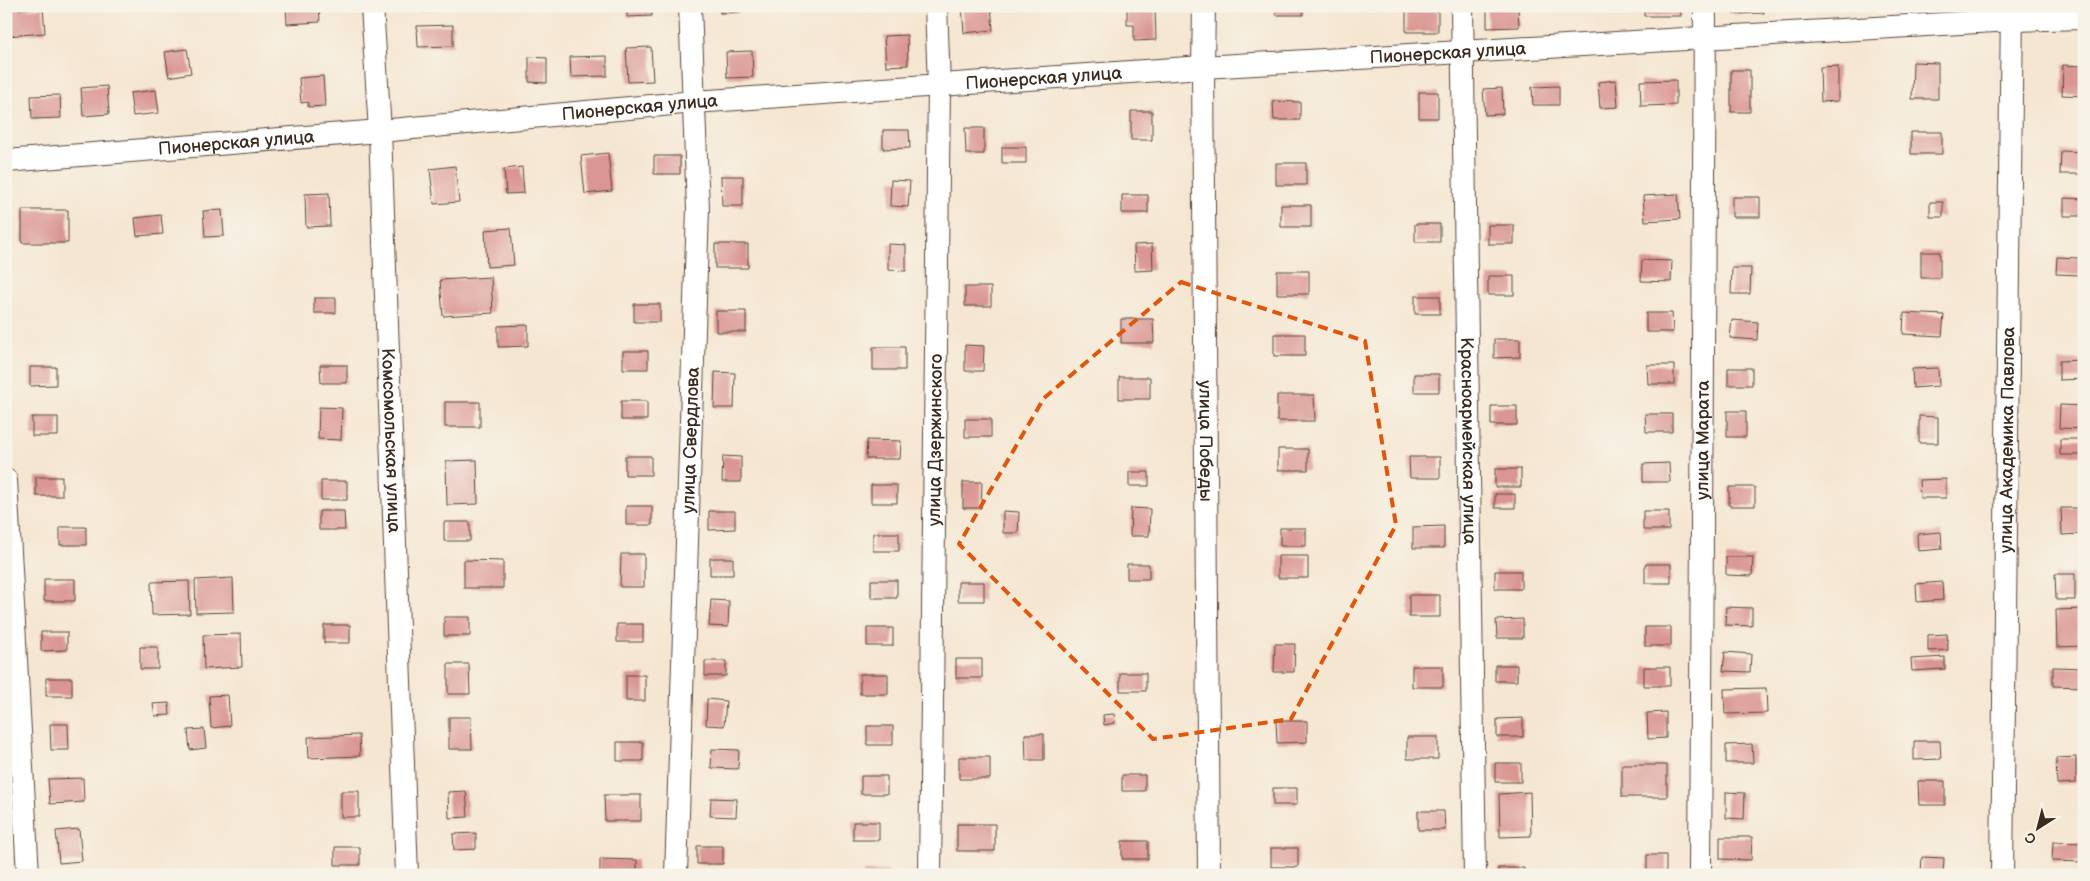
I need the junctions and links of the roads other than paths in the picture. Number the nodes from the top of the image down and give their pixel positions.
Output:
1 (372, 6) edge
2 (690, 6) edge
3 (936, 6) edge
4 (1204, 6) edge
5 (1462, 6) edge
6 (1705, 6) edge
7 (2012, 13) edge
8 (2084, 18) edge
9 (1705, 38) junction
10 (1462, 52) junction
11 (1203, 67) junction
12 (939, 85) junction
13 (694, 102) junction
14 (380, 131) junction
15 (6, 161) edge
16 (6, 480) edge
17 (28, 875) edge
18 (407, 875) edge
19 (676, 875) edge
20 (930, 875) edge
21 (1209, 875) edge
22 (1475, 875) edge
23 (1700, 875) edge
24 (2002, 875) edge

1 - 14 street, Комсомольская улица
2 - 13 street, улица Свердлова
3 - 12 street, улица Дзержинского
4 - 11 street, улица Победы
5 - 10 street, Красноармейская улица
6 - 9 street, улица Марата
7 - 8 street, Пионерская улица
7 - 9 street, Пионерская улица
7 - 24 street, улица Академика Павлова
9 - 10 street, Пионерская улица
9 - 23 street, улица Марата
10 - 11 street, Пионерская улица
10 - 22 street, Красноармейская улица
11 - 12 street, Пионерская улица
11 - 21 street, улица Победы
12 - 13 street, Пионерская улица
12 - 20 street, улица Дзержинского
13 - 14 street, Пионерская улица
13 - 19 street, улица Свердлова
14 - 15 street, Пионерская улица
14 - 18 street, Комсомольская улица
16 - 17 street

